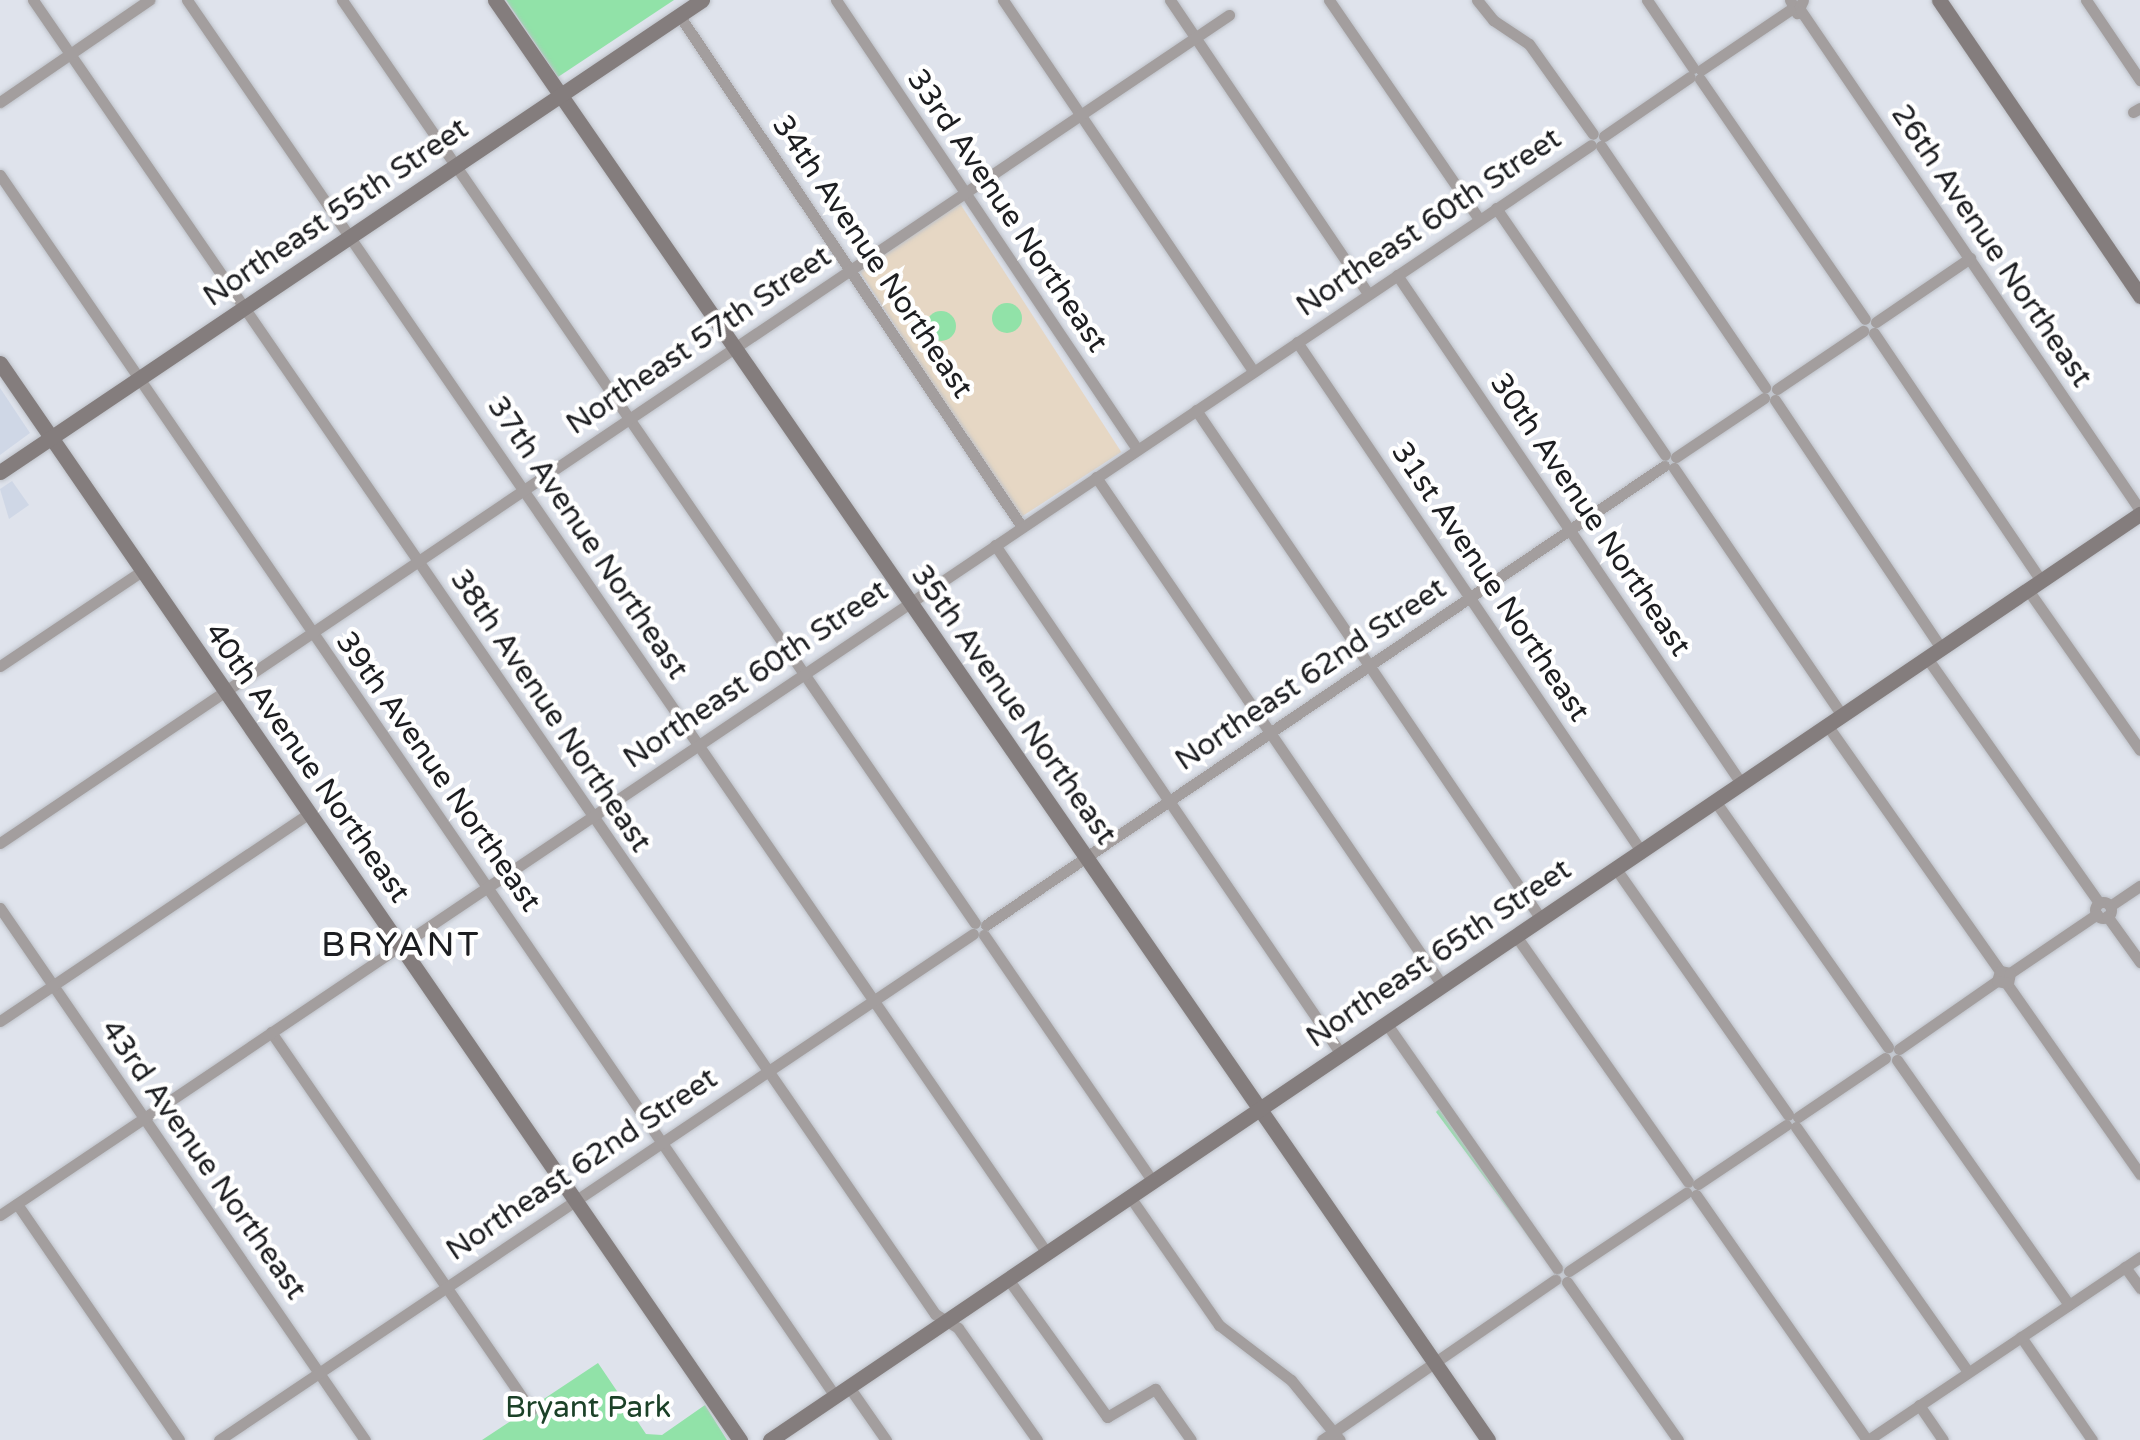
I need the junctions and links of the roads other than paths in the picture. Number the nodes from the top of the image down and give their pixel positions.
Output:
1 (33, 0) edge
2 (149, 0) edge
3 (187, 0) edge
4 (342, 0) edge
5 (496, 0) edge
6 (702, 0) edge
7 (836, 0) edge
8 (1003, 0) edge
9 (1170, 0) edge
10 (1329, 0) edge
11 (1477, 0) edge
12 (1647, 0) edge
13 (1939, 0) edge
14 (2086, 0) edge
15 (1798, 4) edge
16 (680, 15) junction
17 (1228, 15) dead end
18 (1195, 37) junction
19 (70, 54) junction
20 (1696, 74) junction
21 (2140, 80) edge
22 (560, 95) junction
23 (0, 102) edge
24 (1080, 114) junction
25 (1597, 140) junction
26 (456, 165) junction
27 (0, 175) edge
28 (965, 192) junction
29 (1496, 208) junction
30 (1479, 219) junction
31 (350, 236) junction
32 (1970, 258) junction
33 (851, 268) junction
34 (1397, 275) junction
35 (1368, 294) junction
36 (2140, 296) edge
37 (245, 307) junction
38 (1870, 326) junction
39 (1297, 342) junction
40 (736, 346) junction
41 (0, 363) edge
42 (1253, 371) junction
43 (138, 379) junction
44 (1770, 394) junction
45 (1196, 410) junction
46 (630, 418) junction
47 (50, 437) junction
48 (1138, 449) junction
49 (1670, 461) junction
50 (0, 472) edge
51 (1096, 477) junction
52 (524, 490) junction
53 (2140, 512) edge
54 (1022, 527) junction
55 (1569, 529) junction
56 (995, 544) junction
57 (416, 560) junction
58 (142, 571) junction
59 (2035, 585) junction
60 (1470, 596) junction
61 (909, 603) junction
62 (311, 633) junction
63 (1934, 653) junction
64 (1369, 665) junction
65 (0, 666) edge
66 (802, 674) junction
67 (224, 691) junction
68 (1842, 715) junction
69 (1827, 725) junction
70 (1270, 734) junction
71 (697, 744) junction
72 (2140, 750) edge
73 (1741, 782) junction
74 (1171, 800) junction
75 (1715, 800) junction
76 (309, 812) junction
77 (591, 816) junction
78 (0, 843) edge
79 (1641, 851) junction
80 (1086, 859) junction
81 (1616, 869) junction
82 (2140, 886) edge
83 (488, 888) junction
84 (0, 908) edge
85 (2103, 910) junction
86 (1541, 919) junction
87 (979, 929) junction
88 (1516, 936) junction
89 (400, 945) junction
90 (2140, 962) edge
91 (2004, 977) junction
92 (53, 985) junction
93 (1442, 985) junction
94 (872, 1001) junction
95 (0, 1021) edge
96 (1386, 1023) junction
97 (272, 1032) junction
98 (1892, 1053) junction
99 (1341, 1054) junction
100 (768, 1072) junction
101 (1258, 1111) junction
102 (144, 1119) junction
103 (1792, 1121) junction
104 (662, 1142) junction
105 (2140, 1174) edge
106 (1152, 1182) junction
107 (1692, 1188) junction
108 (1130, 1197) junction
109 (576, 1199) junction
110 (17, 1204) junction
111 (0, 1215) edge
112 (1048, 1253) junction
113 (2140, 1257) edge
114 (2125, 1267) junction
115 (1562, 1275) junction
116 (1008, 1280) junction
117 (445, 1287) junction
118 (2140, 1288) edge
119 (2069, 1305) junction
120 (946, 1322) junction
121 (2021, 1337) junction
122 (1434, 1364) junction
123 (319, 1372) junction
124 (1968, 1372) junction
125 (842, 1392) junction
126 (1919, 1406) junction
127 (530, 1410) dead end
128 (1337, 1436) edge
129 (179, 1440) edge
130 (219, 1440) edge
131 (365, 1440) edge
132 (740, 1440) edge
133 (770, 1440) edge
134 (886, 1440) edge
135 (1037, 1440) edge
136 (1191, 1440) edge
137 (1322, 1440) edge
138 (1488, 1440) edge
139 (1678, 1440) edge
140 (1868, 1440) edge
141 (1942, 1440) edge
142 (2092, 1440) edge

1 - 19 street, 38th Avenue Northeast
2 - 19 street
3 - 31 street, 37th Avenue Northeast
4 - 26 street
5 - 22 main road, 35th Avenue Northeast
6 - 16 main road, Northeast 55th Street
7 - 28 street, 33rd Avenue Northeast
8 - 24 street
9 - 18 street
10 - 30 street
11 - 25 street
12 - 20 street
13 - 36 main road
14 - 21 street
15 - 20 street, Northeast 60th Street
15 - 32 street, 26th Avenue Northeast
16 - 22 main road, Northeast 55th Street
16 - 33 street, 34th Avenue Northeast
17 - 18 street, Northeast 57th Street
18 - 24 street, Northeast 57th Street
18 - 35 street
19 - 23 street
19 - 37 street, 38th Avenue Northeast
20 - 25 street, Northeast 60th Street
20 - 38 street
22 - 26 main road, Northeast 55th Street
22 - 40 main road, 35th Avenue Northeast
24 - 28 street, Northeast 57th Street
24 - 42 street
25 - 29 street, Northeast 60th Street
25 - 44 street
26 - 31 main road, Northeast 55th Street
26 - 46 street
27 - 43 street, 39th Avenue Northeast
28 - 33 street, Northeast 57th Street
28 - 48 street, 33rd Avenue Northeast
29 - 30 street, Northeast 60th Street
29 - 49 street
30 - 34 street, Northeast 60th Street
31 - 37 main road, Northeast 55th Street
31 - 52 street, 37th Avenue Northeast
32 - 38 street, Northeast 62nd Street
32 - 53 street, 26th Avenue Northeast
33 - 40 street, Northeast 57th Street
33 - 54 street, 34th Avenue Northeast
34 - 35 street, Northeast 60th Street
34 - 55 street, 30th Avenue Northeast
35 - 39 street, Northeast 60th Street
37 - 43 main road, Northeast 55th Street
37 - 57 street, 38th Avenue Northeast
38 - 44 street, Northeast 62nd Street
38 - 59 street
39 - 42 street, Northeast 60th Street
39 - 60 street, 31st Avenue Northeast
40 - 46 street, Northeast 57th Street
40 - 61 main road, 35th Avenue Northeast
41 - 47 main road, 40th Avenue Northeast
42 - 45 street, Northeast 60th Street
43 - 47 main road, Northeast 55th Street
43 - 62 street, 39th Avenue Northeast
44 - 49 street, Northeast 62nd Street
44 - 63 street
45 - 48 street, Northeast 60th Street
45 - 64 street
46 - 52 street, Northeast 57th Street
46 - 66 street
47 - 50 main road, Northeast 55th Street
47 - 58 main road, 40th Avenue Northeast
48 - 51 street, Northeast 60th Street
49 - 55 street, Northeast 62nd Street
49 - 68 street
51 - 54 street, Northeast 60th Street
51 - 70 street
52 - 57 street, Northeast 57th Street
52 - 71 street, 37th Avenue Northeast
53 - 59 main road, Northeast 65th Street
54 - 56 street, Northeast 60th Street
55 - 60 street, Northeast 62nd Street
55 - 73 street, 30th Avenue Northeast
56 - 61 street, Northeast 60th Street
56 - 74 street
57 - 62 street, Northeast 57th Street
57 - 77 street, 38th Avenue Northeast
58 - 65 street
58 - 67 main road, 40th Avenue Northeast
59 - 63 main road, Northeast 65th Street
59 - 72 street
60 - 64 street, Northeast 62nd Street
60 - 79 street, 31st Avenue Northeast
61 - 66 street, Northeast 60th Street
61 - 80 main road, 35th Avenue Northeast
62 - 67 street, Northeast 57th Street
62 - 83 street, 39th Avenue Northeast
63 - 68 main road, Northeast 65th Street
63 - 85 street
64 - 70 street, Northeast 62nd Street
64 - 86 street
66 - 71 street, Northeast 60th Street
66 - 87 street
67 - 76 main road, 40th Avenue Northeast
67 - 78 street, Northeast 57th Street
68 - 69 main road, Northeast 65th Street
69 - 73 main road, Northeast 65th Street
69 - 91 street
70 - 74 street, Northeast 62nd Street
70 - 93 street
71 - 77 street, Northeast 60th Street
71 - 94 street, 37th Avenue Northeast
73 - 75 main road, Northeast 65th Street
74 - 80 street, Northeast 62nd Street
74 - 99 street
75 - 79 main road, Northeast 65th Street
75 - 98 street
76 - 89 main road, 40th Avenue Northeast
76 - 92 street
77 - 83 street, Northeast 60th Street
77 - 100 street, 38th Avenue Northeast
79 - 81 main road, Northeast 65th Street
80 - 87 street, Northeast 62nd Street
80 - 101 main road, 35th Avenue Northeast
81 - 86 main road, Northeast 65th Street
81 - 103 street
82 - 85 street
83 - 89 street, Northeast 60th Street
83 - 104 street, 39th Avenue Northeast
84 - 92 street, 43rd Avenue Northeast
85 - 90 street
85 - 91 street
86 - 88 main road, Northeast 65th Street
87 - 94 street, Northeast 62nd Street
87 - 106 street
88 - 93 main road, Northeast 65th Street
88 - 107 street
89 - 97 street, Northeast 60th Street
89 - 109 main road, 40th Avenue Northeast
91 - 98 street
91 - 105 street
92 - 95 street
92 - 102 street, 43rd Avenue Northeast
93 - 96 main road, Northeast 65th Street
94 - 100 street, Northeast 62nd Street
94 - 112 street, 37th Avenue Northeast
96 - 99 main road, Northeast 65th Street
96 - 115 street
97 - 102 street, Northeast 60th Street
97 - 117 street
98 - 103 street
98 - 119 street
99 - 101 main road, Northeast 65th Street
100 - 104 street, Northeast 62nd Street
100 - 120 street, 38th Avenue Northeast
101 - 106 main road, Northeast 65th Street
101 - 122 main road, 35th Avenue Northeast
102 - 110 street, Northeast 60th Street
102 - 123 street, 43rd Avenue Northeast
103 - 107 street
103 - 124 street
104 - 109 street, Northeast 62nd Street
104 - 125 street, 39th Avenue Northeast
106 - 108 main road, Northeast 65th Street
107 - 115 street
107 - 140 street
108 - 112 main road, Northeast 65th Street
108 - 128 street
109 - 117 street, Northeast 62nd Street
109 - 132 main road, 40th Avenue Northeast
110 - 111 street, Northeast 60th Street
110 - 129 street
112 - 116 main road, Northeast 65th Street
113 - 114 street
114 - 118 street
114 - 119 street
115 - 122 street
115 - 139 street
116 - 120 main road, Northeast 65th Street
116 - 136 street
117 - 123 street, Northeast 62nd Street
117 - 127 street
119 - 121 street
120 - 125 main road, Northeast 65th Street
120 - 135 street, 38th Avenue Northeast
121 - 124 street
121 - 142 street
122 - 128 street
122 - 138 main road, 35th Avenue Northeast
123 - 130 street, Northeast 62nd Street
123 - 131 street, 43rd Avenue Northeast
124 - 126 street
125 - 133 main road, Northeast 65th Street
125 - 134 street, 39th Avenue Northeast
126 - 140 street
126 - 141 street
128 - 137 street

